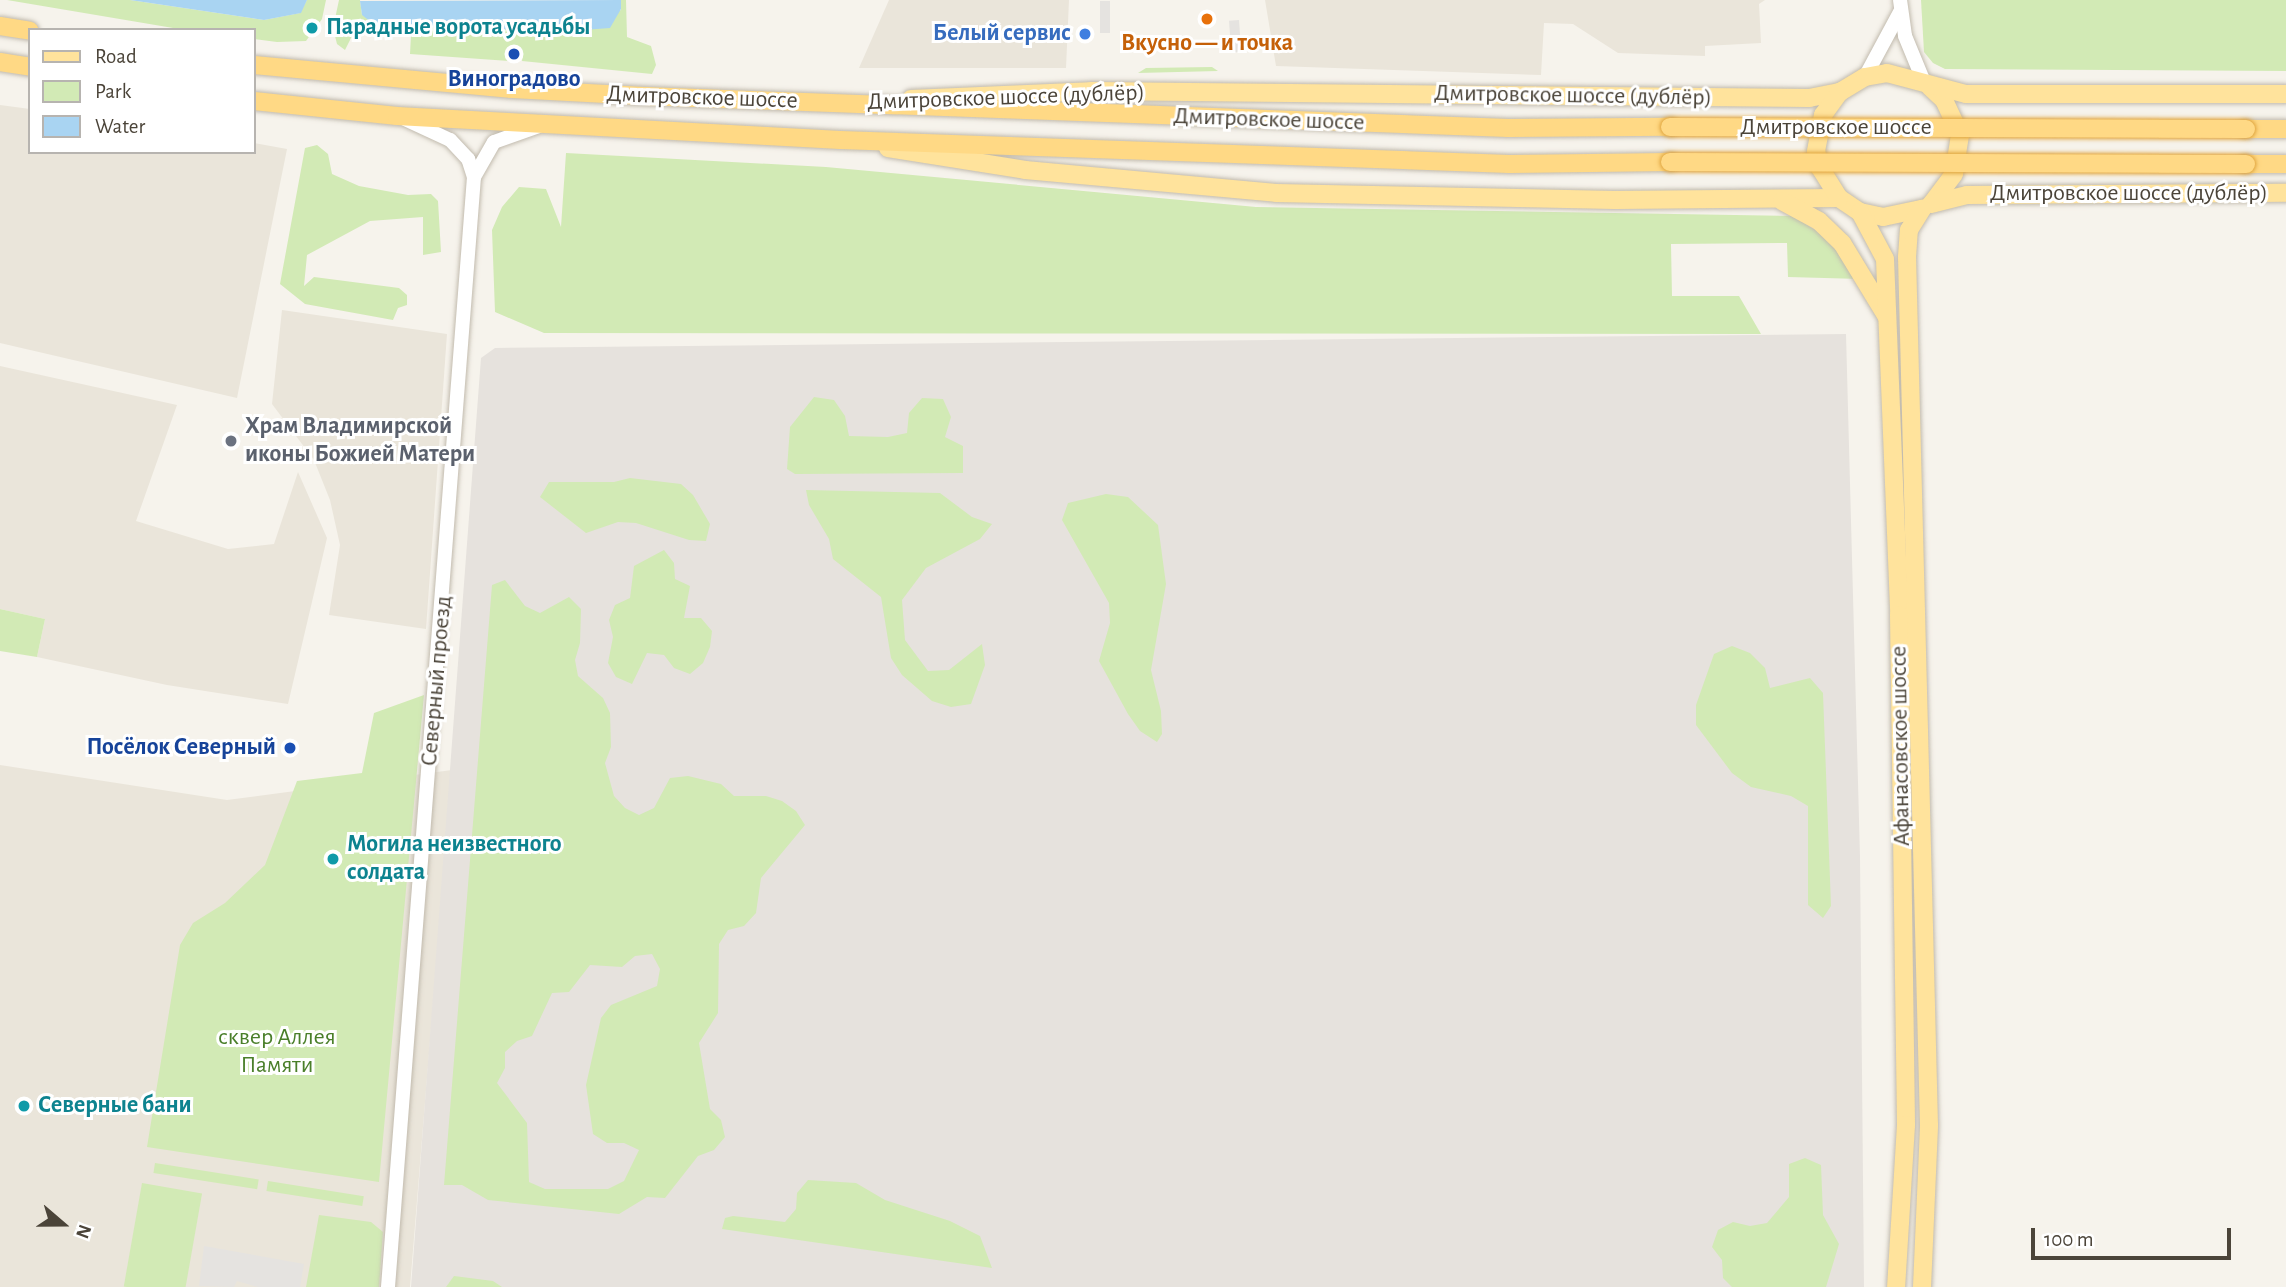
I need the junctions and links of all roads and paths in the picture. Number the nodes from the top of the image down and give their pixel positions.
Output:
1 (1900, 5) edge
2 (0, 26) edge
3 (28, 31) edge
4 (0, 62) edge
5 (256, 65) edge
6 (28, 67) edge
7 (1865, 77) junction
8 (1927, 84) junction
9 (1840, 92) junction
10 (2286, 94) edge
11 (256, 101) edge
12 (852, 104) junction
13 (397, 116) junction
14 (540, 125) junction
15 (2286, 129) edge
16 (840, 140) junction
17 (2286, 164) edge
18 (474, 177) junction
19 (2286, 193) edge
20 (1839, 198) junction
21 (1777, 199) junction
22 (1926, 206) junction
23 (1860, 212) junction
24 (1889, 320) junction
25 (388, 1287) edge
26 (1896, 1287) edge
27 (1922, 1287) edge

1 - 7 street
1 - 8 street
2 - 3 highway
4 - 6 highway
5 - 12 highway, Дмитровское шоссе
7 - 8 main road, Дмитровское шоссе (дублёр)
7 - 9 main road, Дмитровское шоссе (дублёр)
8 - 10 main road, Дмитровское шоссе (дублёр)
8 - 22 main road
9 - 12 main road, Дмитровское шоссе (дублёр)
9 - 20 main road
11 - 13 highway, Дмитровское шоссе
12 - 15 highway, Дмитровское шоссе, bridge
13 - 14 highway, Дмитровское шоссе
13 - 18 street
14 - 16 highway, Дмитровское шоссе
14 - 18 street
16 - 17 highway, Дмитровское шоссе, bridge
16 - 21 main road, Дмитровское шоссе (дублёр)
18 - 25 street, Северный проезд
19 - 22 main road, Дмитровское шоссе (дублёр)
20 - 21 main road, Дмитровское шоссе (дублёр)
20 - 23 main road, Дмитровское шоссе (дублёр)
21 - 24 main road
22 - 23 main road, Дмитровское шоссе (дублёр)
22 - 27 main road, Афанасовское шоссе
23 - 24 main road, Афанасовское шоссе
24 - 26 main road, Афанасовское шоссе

